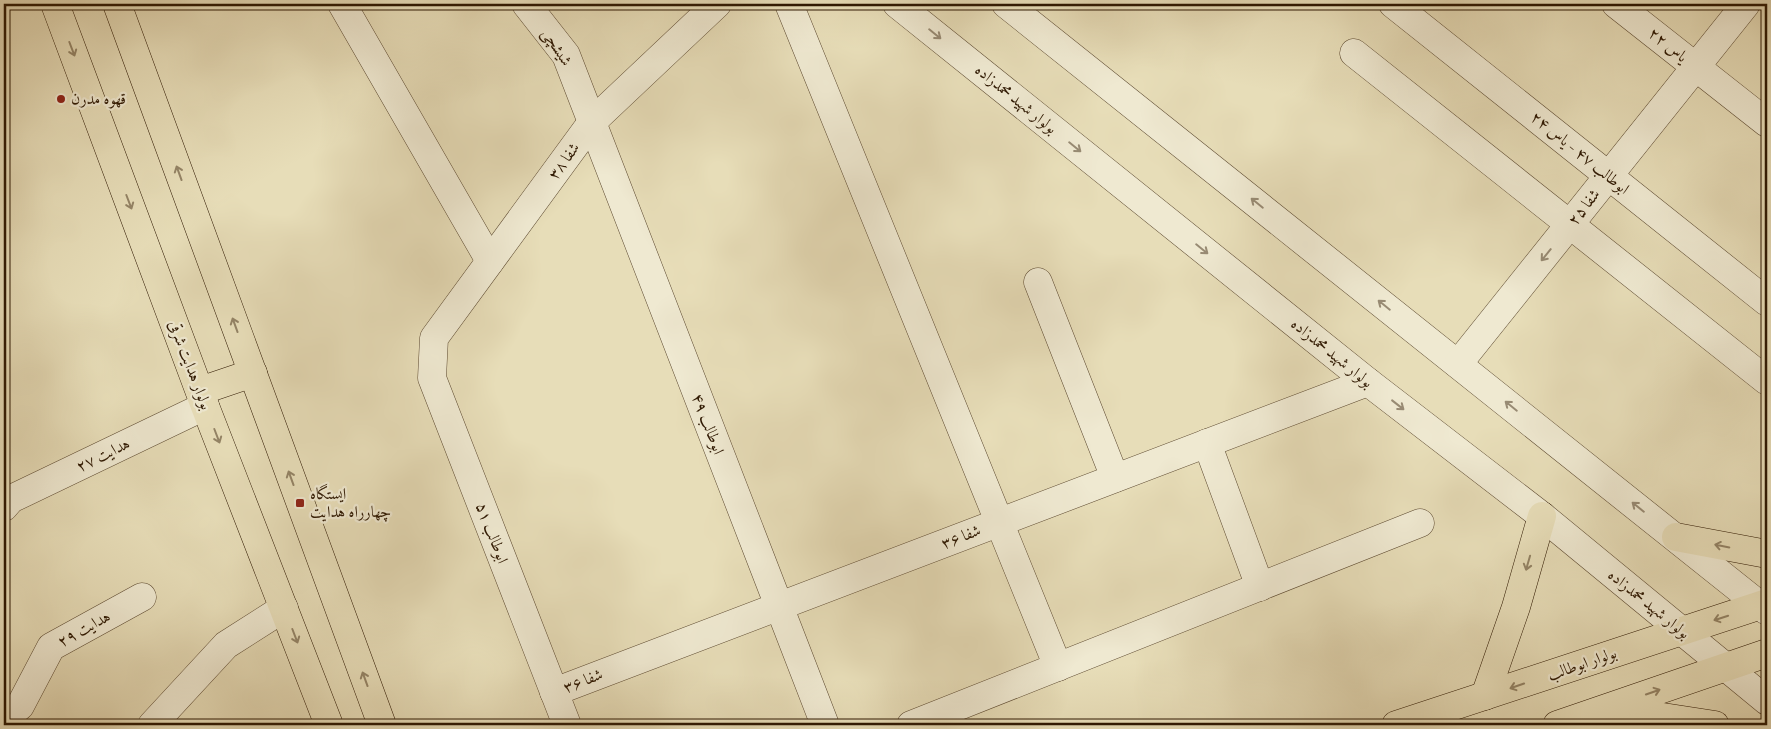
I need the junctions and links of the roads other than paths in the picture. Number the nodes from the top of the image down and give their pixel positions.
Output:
1 (55, 4) edge
2 (117, 4) edge
3 (342, 4) edge
4 (526, 4) edge
5 (717, 4) edge
6 (790, 4) edge
7 (897, 4) edge
8 (1006, 4) edge
9 (1393, 4) edge
10 (1616, 4) edge
11 (1746, 4) edge
12 (1354, 54) dead end
13 (1696, 67) junction
14 (592, 122) junction
15 (1767, 123) edge
16 (1609, 175) junction
17 (1569, 226) junction
18 (490, 261) junction
19 (1038, 282) dead end
20 (1767, 302) edge
21 (434, 338) joint
22 (1458, 364) junction
23 (253, 373) junction
24 (1767, 381) edge
25 (1368, 382) junction
26 (203, 399) junction
27 (1207, 444) junction
28 (1115, 478) junction
29 (4, 507) edge
30 (1542, 516) junction
31 (1000, 522) junction
32 (1420, 523) dead end
33 (1676, 537) junction
34 (1767, 554) edge
35 (1260, 586) junction
36 (142, 597) dead end
37 (779, 606) junction
38 (1765, 606) edge
39 (284, 608) junction
40 (1682, 630) junction
41 (1767, 653) edge
42 (1058, 667) junction
43 (1726, 667) junction
44 (554, 692) junction
45 (1485, 696) junction
46 (1767, 700) edge
47 (1607, 708) junction
48 (4, 720) edge
49 (163, 720) edge
50 (329, 725) edge
51 (382, 725) edge
52 (567, 725) edge
53 (825, 725) edge
54 (911, 725) edge
55 (1396, 725) edge
56 (1557, 725) edge
57 (1715, 725) edge

1 -> 26 main road, بولوار هدایت شرقی
23 -> 2 main road
3 - 18 street
4 - 14 street, شیشچی
5 - 14 street, شفا ۳۸
6 - 31 street
7 -> 25 street, بولوار شهید محمدزاده
22 -> 8 street
9 - 16 street, ابوطالب ۴۷ - یاس ۲۴
10 - 13 street, یاس ۲۲
11 - 13 street, شفا ۲۵
12 - 17 street
13 - 15 street, یاس ۲۲
13 - 16 street, شفا ۲۵
14 - 18 street, شفا ۳۸
14 - 37 street, ابوطالب ۴۹
16 - 17 street, شفا ۲۵
16 - 20 street, ابوطالب ۴۷ - یاس ۲۴
17 -> 22 street, شفا ۲۵
17 - 24 street
18 - 21 street, شفا ۳۸
19 - 28 street
21 - 44 street, ابوطالب ۵۱
33 -> 22 street
23 - 26 main road
51 -> 23 main road
25 - 27 street, شفا ۳۶
25 -> 30 street, بولوار شهید محمدزاده
26 - 29 street, هدایت ۲۷
26 -> 39 main road, بولوار هدایت شرقی
27 - 28 street, شفا ۳۶
27 - 35 street
28 - 31 street, شفا ۳۶
30 - 40 street, بولوار شهید محمدزاده
30 -> 45 main road
31 - 37 street, شفا ۳۶
31 - 42 street
32 - 35 street
34 -> 33 main road
33 - 38 street
35 - 42 street
36 - 48 street, هدایت ۲۹
37 - 44 street, شفا ۳۶
37 - 53 street, ابوطالب ۴۹
38 -> 40 main road, بولوار ابوطالب
39 - 49 street
39 -> 50 main road, بولوار هدایت شرقی
40 - 43 street, بولوار شهید محمدزاده
40 -> 45 main road, بولوار ابوطالب
41 - 43 main road
42 - 54 street
43 - 46 street, بولوار شهید محمدزاده
47 -> 43 main road
44 - 52 street, ابوطالب ۵۱
45 - 55 main road, بولوار ابوطالب
47 - 56 main road
47 - 57 main road

